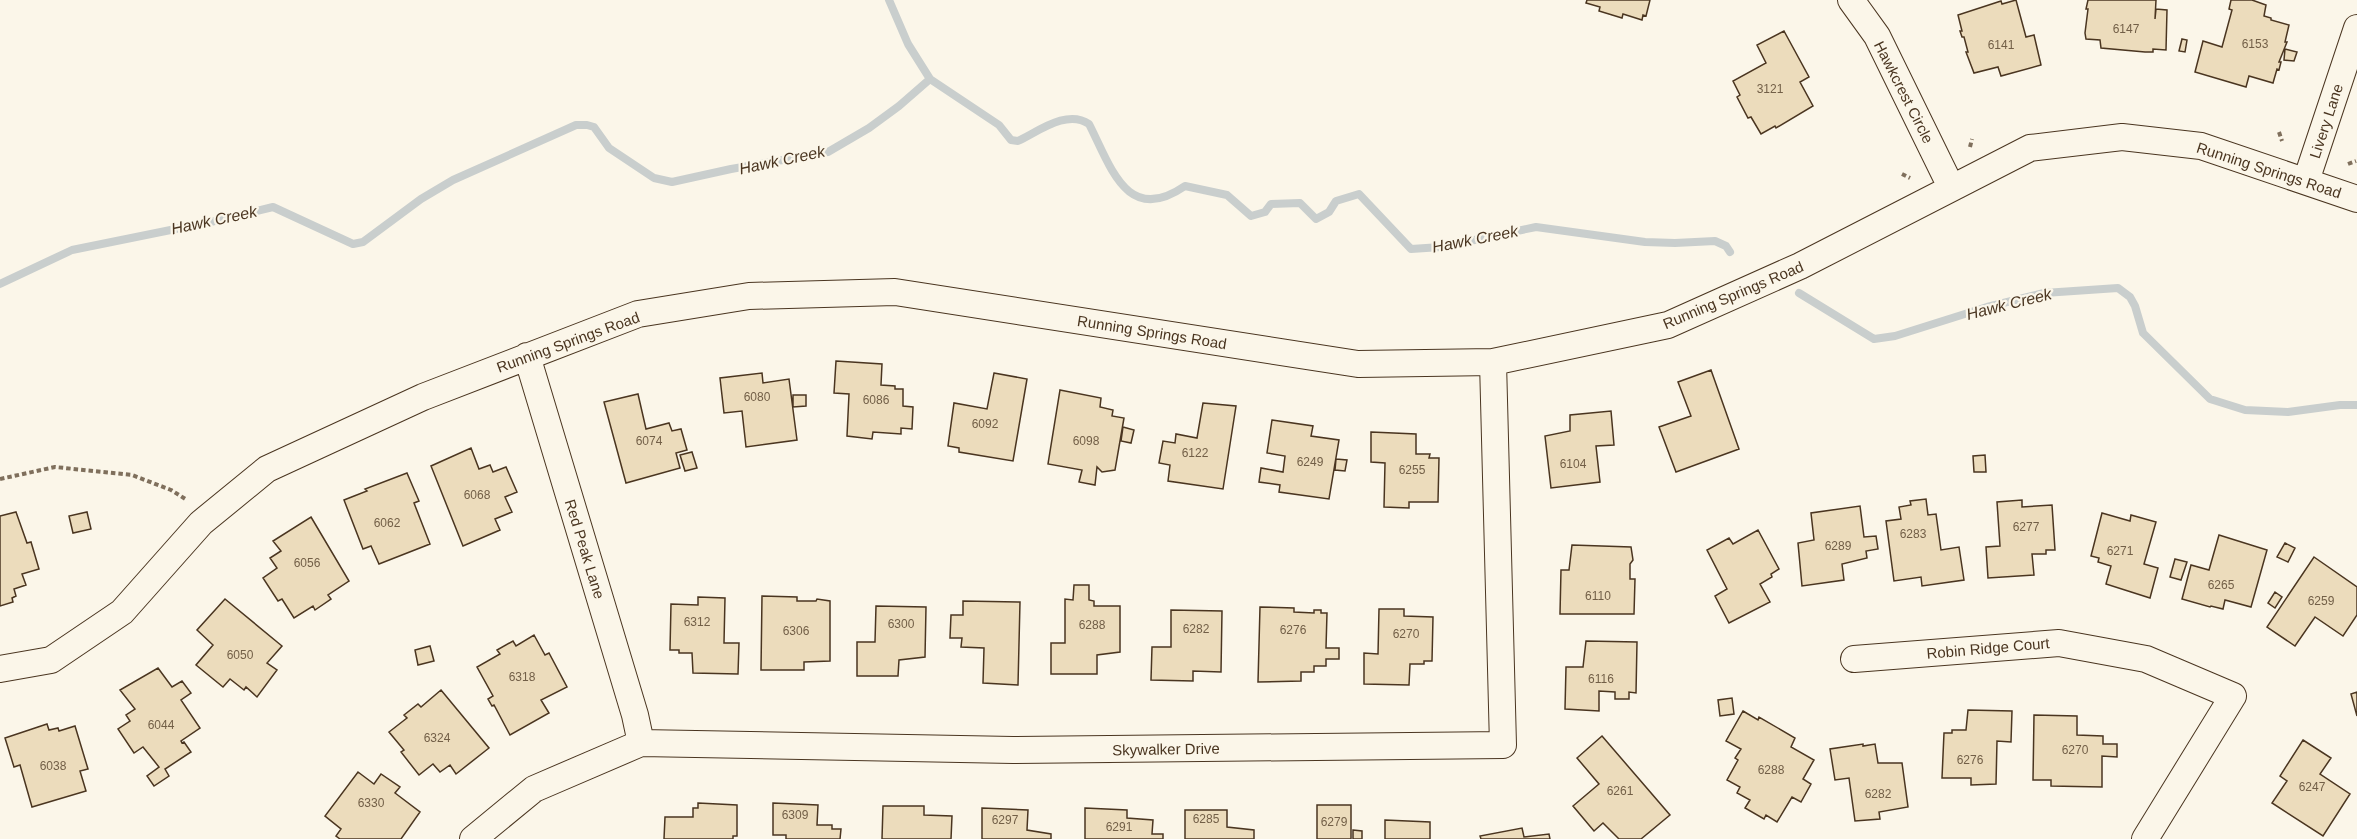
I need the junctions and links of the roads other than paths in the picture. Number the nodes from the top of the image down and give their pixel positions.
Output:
1 (1851, 0) edge
2 (2357, 28) edge
3 (2306, 181) junction
4 (1951, 187) junction
5 (2357, 199) edge
6 (528, 356) junction
7 (1493, 362) junction
8 (1854, 659) dead end
9 (0, 669) edge
10 (641, 743) junction
11 (473, 839) edge
12 (2145, 839) edge

1 - 4 street, Hawkcrest Circle
2 - 3 street, Livery Lane
3 - 4 street, Running Springs Road
3 - 5 street, Running Springs Road
4 - 7 street, Running Springs Road
6 - 7 street, Running Springs Road
6 - 9 street, Running Springs Road
6 - 10 street, Red Peak Lane
7 - 10 street, Skywalker Drive
8 - 12 street, Robin Ridge Court
10 - 11 street, Skywalker Drive

